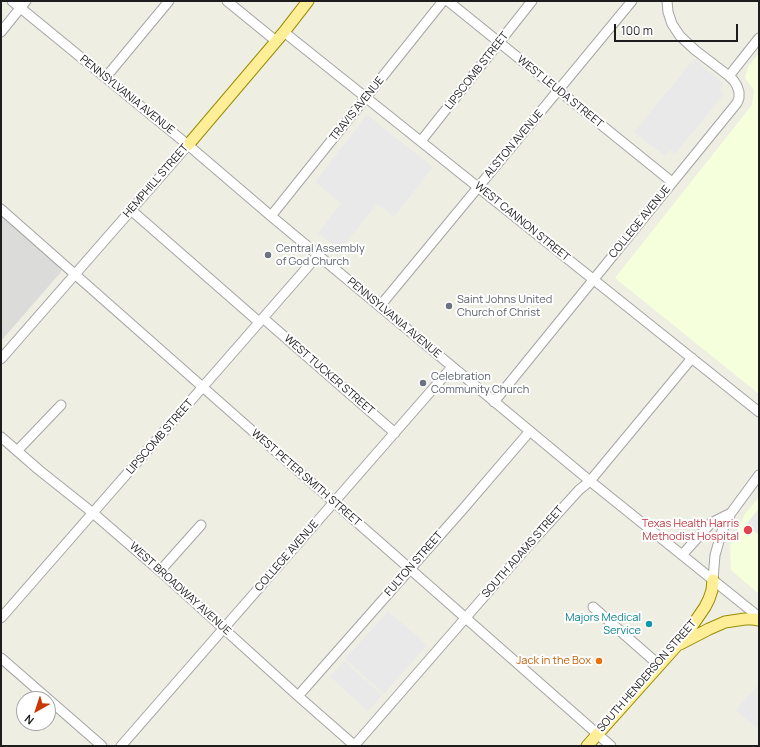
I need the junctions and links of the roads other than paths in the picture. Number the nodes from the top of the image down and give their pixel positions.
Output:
1 (12, 1) edge
2 (169, 1) edge
3 (227, 1) edge
4 (308, 1) edge
5 (443, 1) edge
6 (448, 1) edge
7 (532, 1) edge
8 (632, 1) edge
9 (668, 1) edge
10 (24, 4) edge
11 (1, 32) edge
12 (284, 32) junction
13 (759, 38) edge
14 (276, 42) junction
15 (499, 43) junction
16 (729, 76) junction
17 (106, 77) junction
18 (558, 90) junction
19 (366, 97) junction
20 (421, 141) junction
21 (188, 145) junction
22 (672, 182) junction
23 (478, 187) junction
24 (1, 209) edge
25 (131, 210) junction
26 (271, 216) junction
27 (318, 255) junction
28 (75, 274) junction
29 (594, 279) junction
30 (380, 306) junction
31 (261, 320) junction
32 (692, 358) junction
33 (1, 359) edge
34 (452, 367) junction
35 (203, 387) junction
36 (494, 402) junction
37 (62, 405) dead end
38 (759, 412) edge
39 (530, 431) junction
40 (395, 433) junction
41 (1, 437) edge
42 (17, 451) junction
43 (759, 475) edge
44 (590, 482) junction
45 (334, 502) junction
46 (93, 513) junction
47 (731, 513) junction
48 (201, 526) dead end
49 (682, 555) junction
50 (410, 569) junction
51 (160, 571) junction
52 (713, 580) junction
53 (593, 607) dead end
54 (759, 617) edge
55 (1, 618) edge
56 (466, 618) junction
57 (759, 620) edge
58 (224, 628) junction
59 (675, 648) junction
60 (1, 658) edge
61 (659, 665) junction
62 (298, 696) junction
63 (598, 734) junction
64 (102, 746) edge
65 (121, 746) edge
66 (354, 746) edge
67 (587, 746) edge
68 (611, 746) edge

1 - 10 street, PENNSYLVANIA AVENUE
2 - 17 street
3 - 14 street
4 - 12 main road, HEMPHILL STREET
5 - 19 street, TRAVIS AVENUE
6 - 15 street, WEST LEUDA STREET
7 - 15 street, LIPSCOMB STREET
8 - 18 street, ALSTON AVENUE
9 - 16 street
10 - 11 street
10 - 17 street, PENNSYLVANIA AVENUE
12 - 14 main road, HEMPHILL STREET
12 - 19 street, WEST CANNON STREET
13 - 16 street
14 - 21 main road, HEMPHILL STREET
15 - 18 street, WEST LEUDA STREET
15 - 20 street, LIPSCOMB STREET
16 - 22 street, COLLEGE AVENUE
17 - 21 street, PENNSYLVANIA AVENUE
18 - 22 street, WEST LEUDA STREET
18 - 23 street, ALSTON AVENUE
19 - 20 street, WEST CANNON STREET
19 - 26 street, TRAVIS AVENUE
20 - 23 street, WEST CANNON STREET
21 - 25 street, HEMPHILL STREET
21 - 26 street, PENNSYLVANIA AVENUE
22 - 29 street, COLLEGE AVENUE
23 - 29 street, WEST CANNON STREET
23 - 30 street, ALSTON AVENUE
24 - 28 street, WEST PETER SMITH STREET
25 - 28 street, HEMPHILL STREET
25 - 31 street, WEST TUCKER STREET
26 - 27 street, PENNSYLVANIA AVENUE
27 - 30 street, PENNSYLVANIA AVENUE
27 - 31 street, LIPSCOMB STREET
28 - 33 street, HEMPHILL STREET
28 - 35 street, WEST PETER SMITH STREET
29 - 32 street, WEST CANNON STREET
29 - 36 street, COLLEGE AVENUE
30 - 34 street, PENNSYLVANIA AVENUE
31 - 35 street, LIPSCOMB STREET
31 - 40 street, WEST TUCKER STREET
32 - 38 street, WEST CANNON STREET
32 - 44 street, SOUTH ADAMS STREET
34 - 36 street, PENNSYLVANIA AVENUE
34 - 40 street, COLLEGE AVENUE
35 - 45 street, WEST PETER SMITH STREET
35 - 46 street, LIPSCOMB STREET
36 - 39 street, PENNSYLVANIA AVENUE
37 - 42 street
39 - 44 street, PENNSYLVANIA AVENUE
39 - 50 street, FULTON STREET
40 - 45 street, COLLEGE AVENUE
41 - 42 street, WEST BROADWAY AVENUE
42 - 46 street, WEST BROADWAY AVENUE
43 - 47 street, SOUTH HENDERSON STREET
44 - 49 street, PENNSYLVANIA AVENUE
44 - 56 street, SOUTH ADAMS STREET
45 - 50 street, WEST PETER SMITH STREET
45 - 58 street, COLLEGE AVENUE
46 - 51 street, WEST BROADWAY AVENUE
46 - 55 street, LIPSCOMB STREET
47 - 49 street
47 - 52 street, SOUTH HENDERSON STREET
48 - 51 street
49 - 52 street, PENNSYLVANIA AVENUE
50 - 56 street, WEST PETER SMITH STREET
50 - 62 street, FULTON STREET
51 - 58 street, WEST BROADWAY AVENUE
52 - 54 street, PENNSYLVANIA AVENUE
52 - 59 main road, SOUTH HENDERSON STREET
53 - 61 street
56 - 63 street, WEST PETER SMITH STREET
56 - 66 street, SOUTH ADAMS STREET
57 - 59 main road
58 - 62 street, WEST BROADWAY AVENUE
58 - 65 street, COLLEGE AVENUE
59 - 61 main road, SOUTH HENDERSON STREET
60 - 64 street
61 - 63 main road, SOUTH HENDERSON STREET
62 - 66 street, WEST BROADWAY AVENUE
63 - 67 main road, SOUTH HENDERSON STREET
63 - 68 street, WEST PETER SMITH STREET

